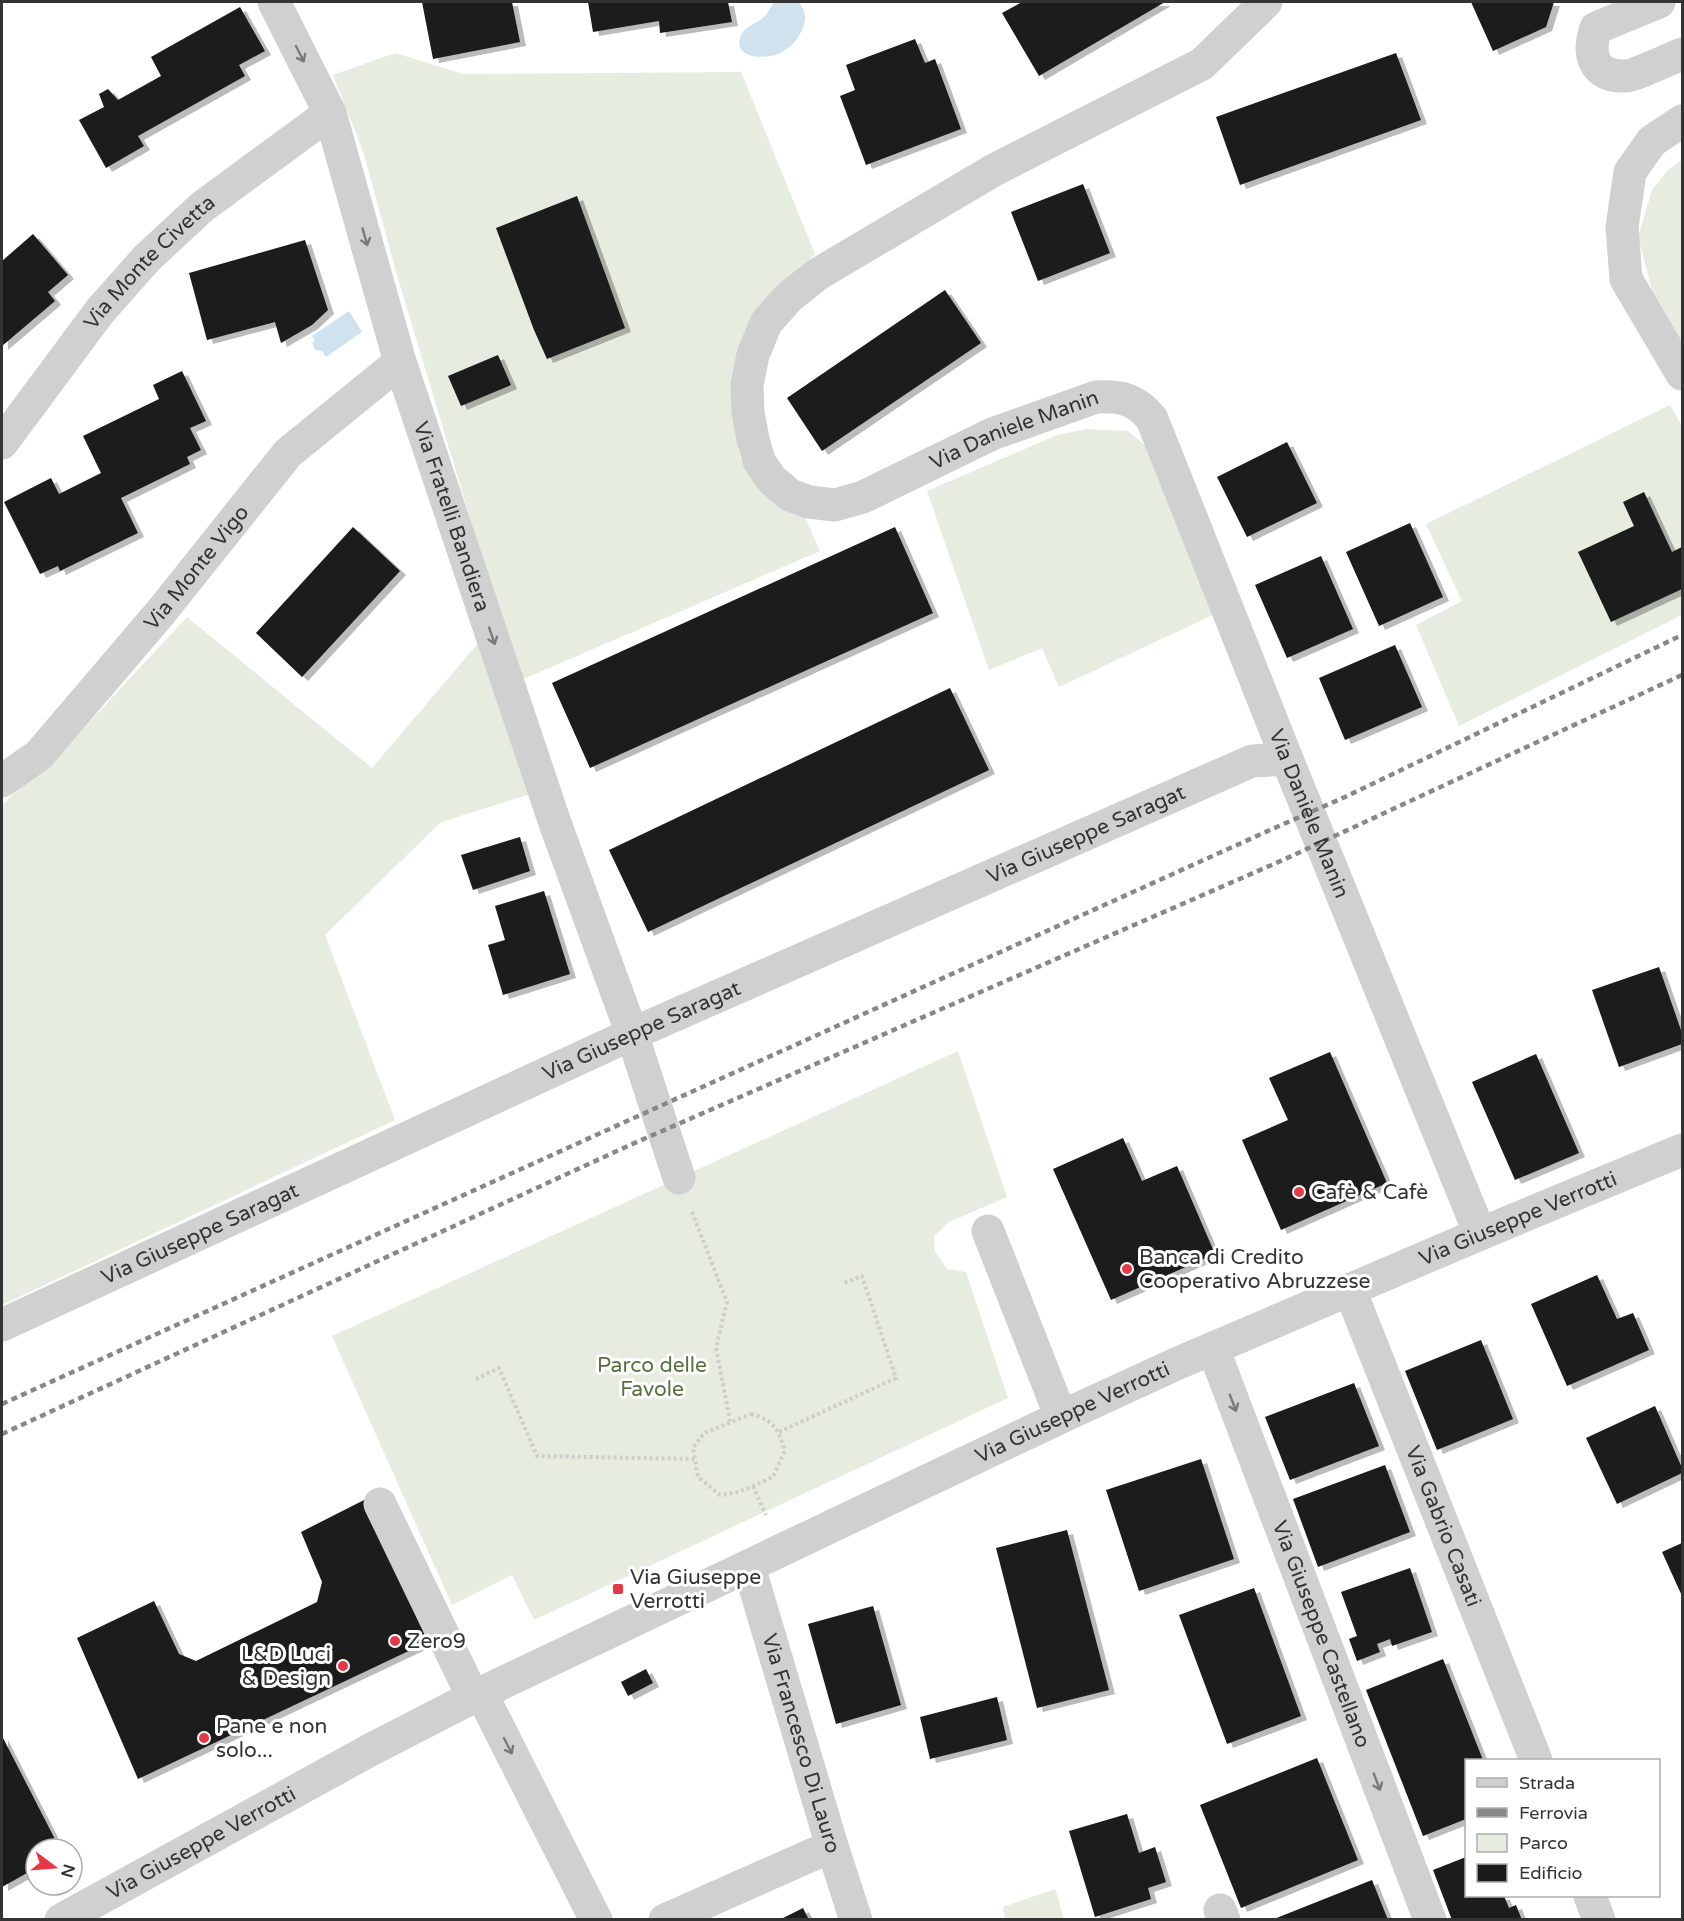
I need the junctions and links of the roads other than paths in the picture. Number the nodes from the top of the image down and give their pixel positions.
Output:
1 (274, 2) edge
2 (1266, 2) edge
3 (1659, 2) edge
4 (1683, 54) edge
5 (330, 113) junction
6 (1683, 122) edge
7 (400, 362) junction
8 (1683, 374) edge
9 (2, 442) edge
10 (1287, 759) junction
11 (2, 781) edge
12 (632, 1034) junction
13 (1683, 1150) edge
14 (679, 1178) road end
15 (988, 1231) dead end
16 (1480, 1234) junction
17 (1350, 1290) junction
18 (2, 1325) edge
19 (1213, 1348) junction
20 (1061, 1417) junction
21 (380, 1504) dead end
22 (749, 1567) junction
23 (477, 1695) junction
24 (1535, 1759) edge
25 (832, 1846) junction
26 (1590, 1897) edge
27 (101, 1909) edge
28 (61, 1920) edge
29 (596, 1920) edge
30 (665, 1920) edge
31 (856, 1920) edge
32 (1430, 1920) edge
33 (1599, 1920) edge

1 -> 5 street, Via Fratelli Bandiera
2 - 10 street, Via Daniele Manin
3 - 4 street
5 -> 7 street, Via Fratelli Bandiera
5 - 9 street, Via Monte Civetta
6 - 8 street
7 - 11 street, Via Monte Vigo
7 -> 12 street, Via Fratelli Bandiera
10 - 12 street, Via Giuseppe Saragat
10 - 16 street, Via Daniele Manin
12 - 14 street, Via Fratelli Bandiera
12 - 18 street, Via Giuseppe Saragat
13 - 16 street, Via Giuseppe Verrotti
15 - 20 street
16 - 17 street, Via Giuseppe Verrotti
17 - 19 street, Via Giuseppe Verrotti
17 - 24 street, Via Gabrio Casati
19 - 20 street, Via Giuseppe Verrotti
19 -> 32 street, Via Giuseppe Castellano
20 - 22 street, Via Giuseppe Verrotti
21 - 23 street
22 - 23 street, Via Giuseppe Verrotti
22 - 25 street, Via Francesco Di Lauro
23 - 27 street, Via Giuseppe Verrotti
23 -> 29 street
25 - 30 street
25 - 31 street, Via Francesco Di Lauro
26 - 33 street
27 - 28 street, Via Giuseppe Verrotti

